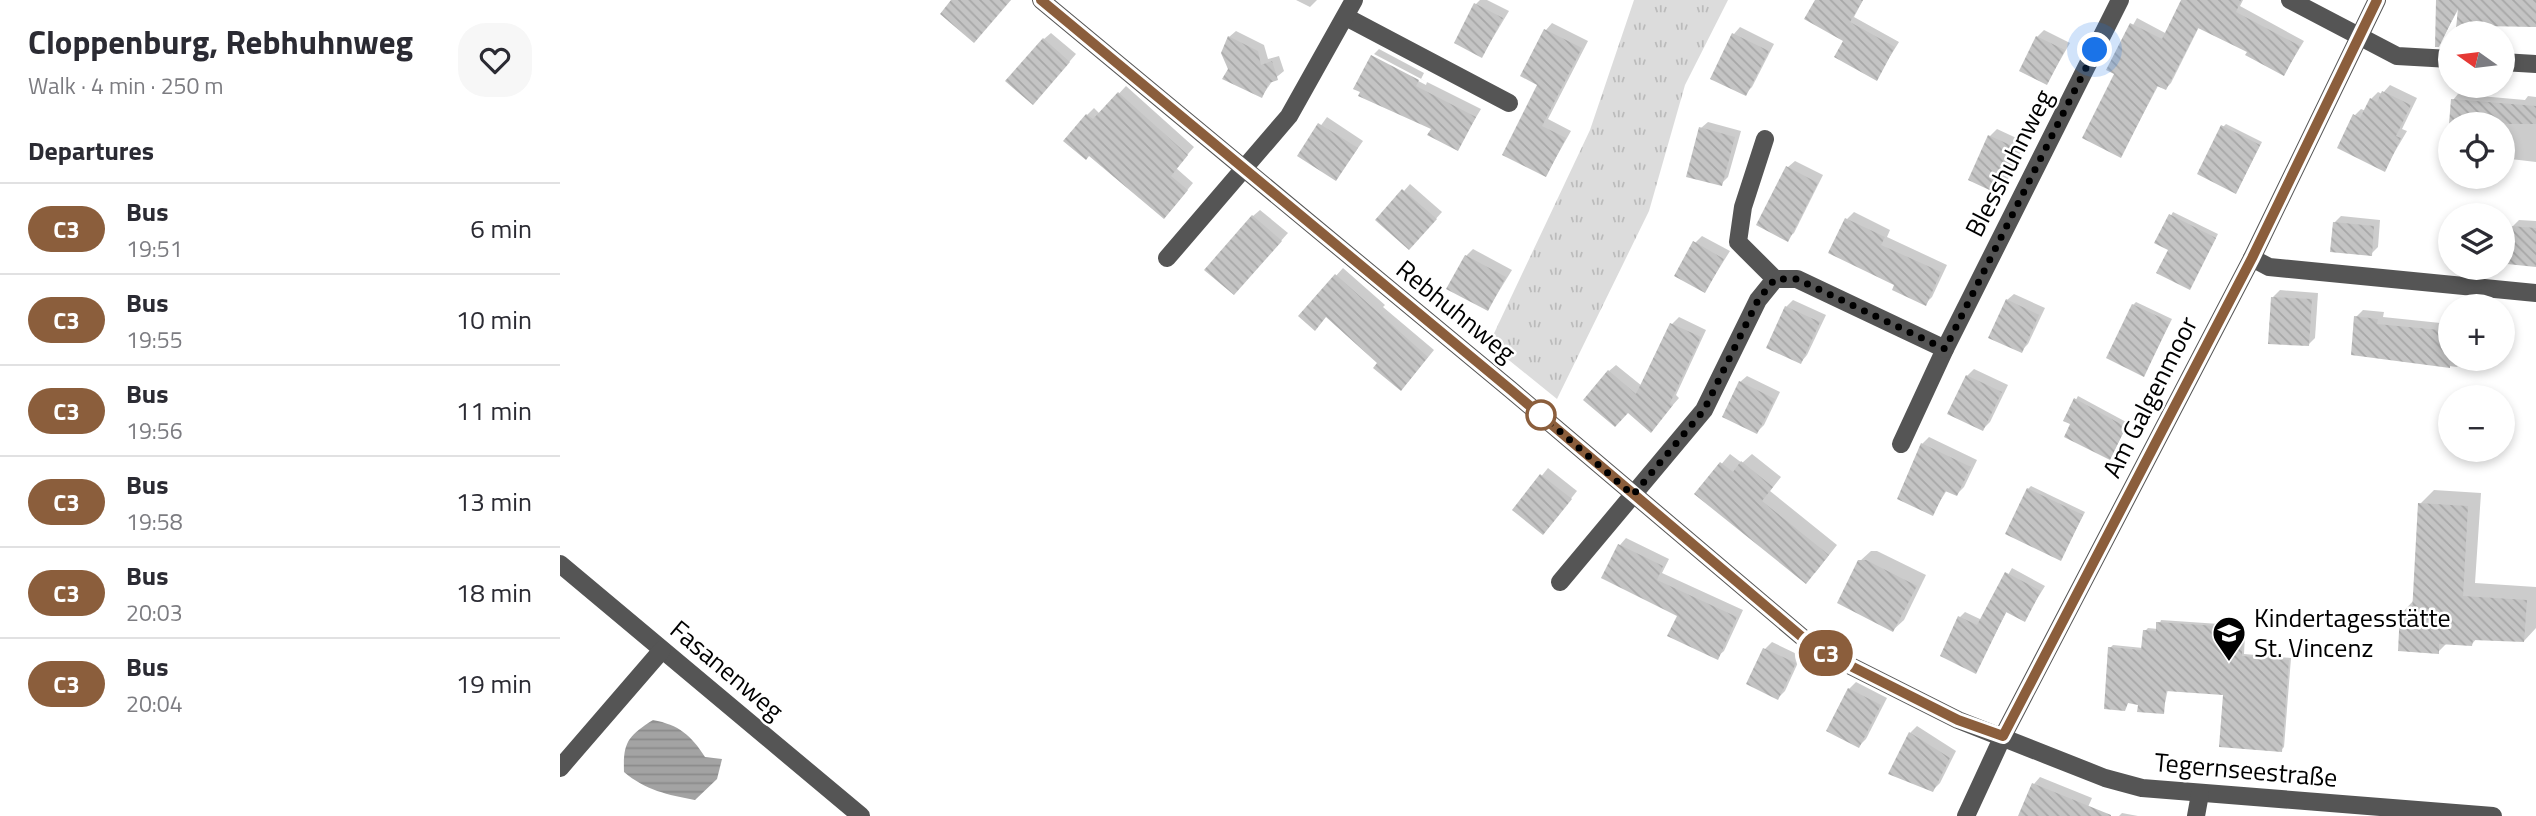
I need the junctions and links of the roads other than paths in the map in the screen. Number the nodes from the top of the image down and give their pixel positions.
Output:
1 (1041, 0) edge
2 (1354, 0) edge
3 (2120, 0) edge
4 (2290, 0) edge
5 (2377, 0) edge
6 (1346, 17) junction
7 (2358, 38) junction
8 (2438, 59) edge
9 (2515, 63) edge
10 (2536, 64) edge
11 (1509, 103) dead end
12 (1765, 139) dead end
13 (1244, 170) junction
14 (1167, 257) dead end
15 (2252, 258) junction
16 (1775, 279) junction
17 (2536, 293) edge
18 (1945, 349) junction
19 (1901, 444) dead end
20 (1633, 495) junction
21 (560, 564) edge
22 (1560, 582) dead end
23 (663, 650) junction
24 (2003, 736) junction
25 (560, 768) edge
26 (2200, 794) junction
27 (2374, 811) edge
28 (861, 816) edge
29 (1966, 816) edge
30 (2196, 816) edge
31 (2493, 816) edge

1 - 13 street, Rebhuhnweg
2 - 6 street
3 - 18 street, Blesshuhnweg
4 - 7 street
5 - 7 street, Am Galgenmoor
6 - 11 street
6 - 13 street
7 - 8 street
7 - 15 street, Am Galgenmoor
9 - 10 street
12 - 16 street
13 - 14 street
13 - 20 street, Rebhuhnweg
15 - 17 street
15 - 24 street, Am Galgenmoor
16 - 18 street
16 - 20 street
18 - 19 street, Blesshuhnweg
20 - 22 street
20 - 24 street, Rebhuhnweg
21 - 23 street, Fasanenweg
23 - 25 street
23 - 28 street, Fasanenweg
24 - 26 street, Tegernseestraße
24 - 29 street, Am Galgenmoor
26 - 27 street, Tegernseestraße
26 - 30 street
27 - 31 street, Tegernseestraße

